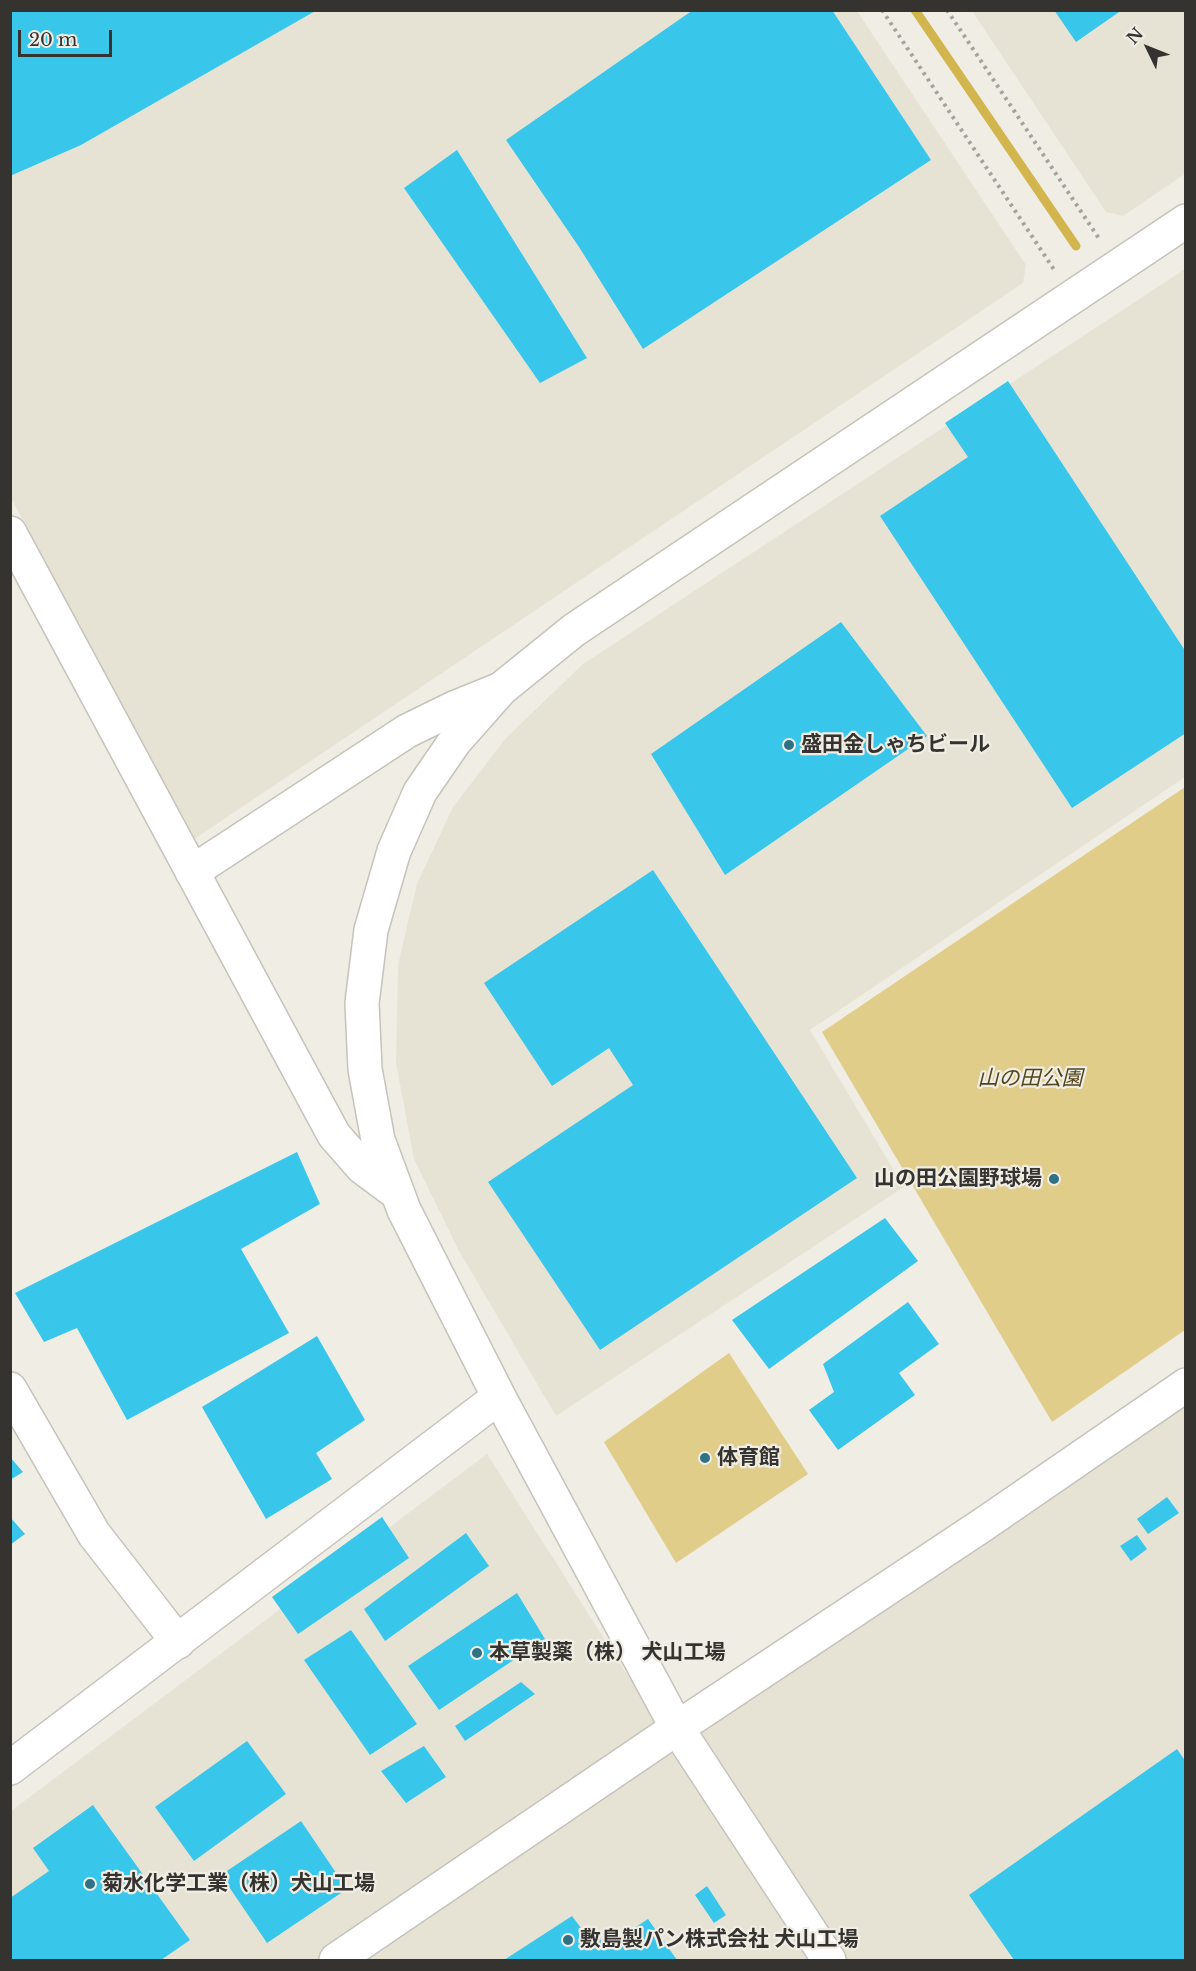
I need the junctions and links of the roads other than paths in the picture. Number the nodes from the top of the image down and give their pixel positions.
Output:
1 (1185, 220) edge
2 (10, 533) edge
3 (501, 689) junction
4 (192, 872) junction
5 (397, 1193) junction
6 (1185, 1385) edge
7 (10, 1389) edge
8 (500, 1397) junction
9 (178, 1642) junction
10 (677, 1728) junction
11 (10, 1768) edge
12 (336, 1960) edge
13 (829, 1960) edge

1 - 3 street
2 - 4 street
3 - 4 street
3 - 5 street
4 - 5 street
5 - 8 street
6 - 10 street
7 - 9 street
8 - 9 street
8 - 10 street
9 - 11 street
10 - 12 street
10 - 13 street

